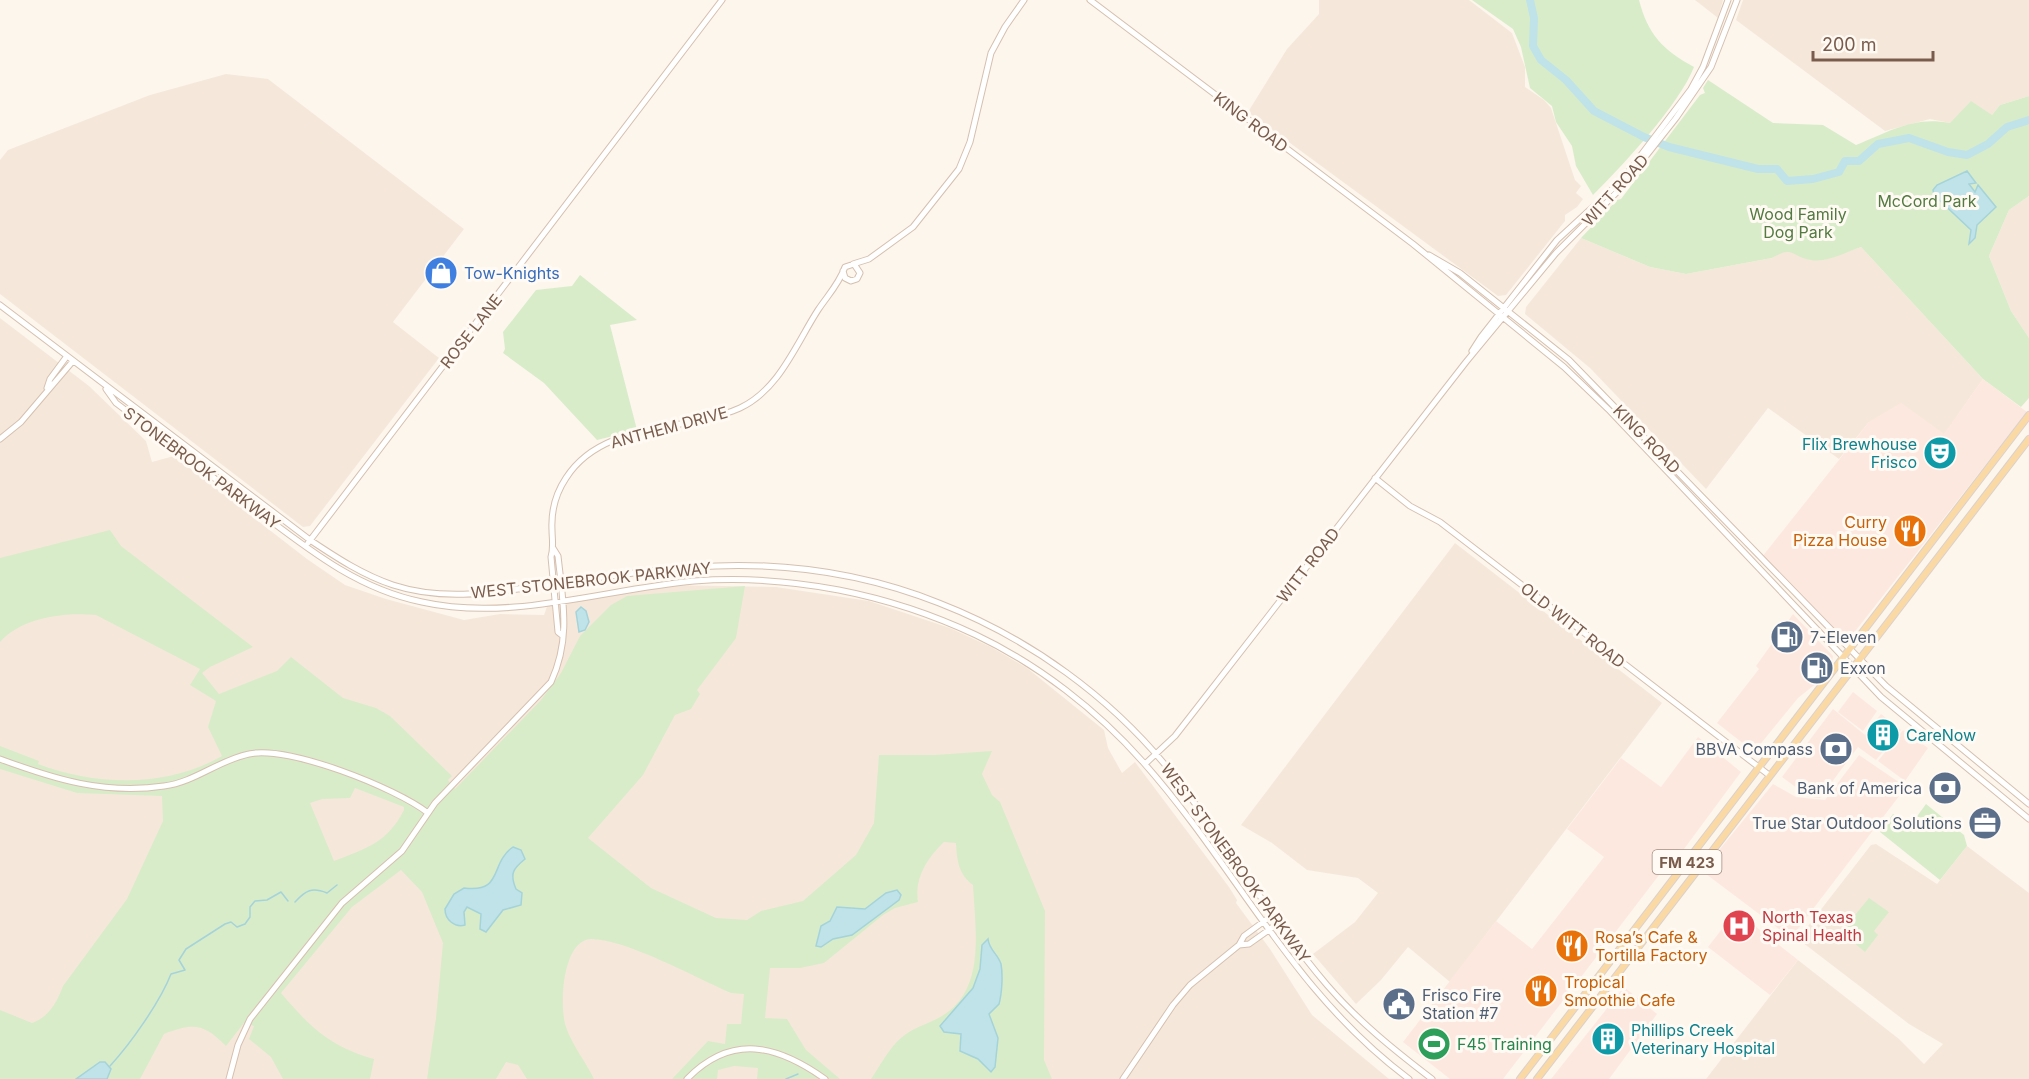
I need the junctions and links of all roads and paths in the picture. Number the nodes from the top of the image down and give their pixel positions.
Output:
1 (722, 0) edge
2 (1024, 0) edge
3 (1090, 0) edge
4 (1728, 0) edge
5 (1737, 0) edge
6 (1674, 117) junction
7 (1617, 189) junction
8 (1413, 244) junction
9 (869, 259) junction
10 (852, 264) junction
11 (843, 272) junction
12 (860, 273) junction
13 (851, 280) junction
14 (835, 288) junction
15 (0, 305) edge
16 (1503, 307) junction
17 (1509, 312) junction
18 (1501, 316) junction
19 (67, 356) junction
20 (73, 361) junction
21 (104, 385) junction
22 (47, 388) junction
23 (2029, 415) edge
24 (0, 439) edge
25 (2029, 439) edge
26 (1671, 464) junction
27 (1665, 469) junction
28 (1376, 478) junction
29 (1739, 536) junction
30 (310, 540) junction
31 (1733, 542) junction
32 (305, 547) junction
33 (554, 548) junction
34 (693, 567) junction
35 (694, 581) junction
36 (561, 584) junction
37 (554, 585) junction
38 (562, 599) junction
39 (555, 600) junction
40 (1807, 606) junction
41 (1802, 612) junction
42 (563, 636) junction
43 (1850, 651) junction
44 (1844, 659) junction
45 (1859, 660) junction
46 (1852, 668) junction
47 (1156, 756) junction
48 (0, 759) edge
49 (1145, 764) junction
50 (1760, 767) junction
51 (1769, 775) junction
52 (2029, 804) edge
53 (428, 813) junction
54 (2029, 819) edge
55 (1274, 914) junction
56 (1262, 922) junction
57 (1280, 922) junction
58 (1268, 931) junction
59 (1239, 945) junction
60 (1585, 995) junction
61 (1595, 1003) junction
62 (229, 1079) edge
63 (687, 1079) edge
64 (825, 1079) edge
65 (1123, 1079) edge
66 (1409, 1079) edge
67 (1432, 1079) edge
68 (1520, 1079) edge
69 (1537, 1079) edge

1 - 30 street, ROSE LANE
2 - 9 street
3 - 8 street, KING ROAD
4 - 6 street, WITT ROAD
5 - 6 street, WITT ROAD
6 - 7 street, WITT ROAD
7 - 16 street, WITT ROAD
7 - 17 street, WITT ROAD
8 - 16 street, KING ROAD
8 - 18 street, KING ROAD
9 - 10 street
9 - 12 street
10 - 11 street
10 - 12 street
11 - 13 street
11 - 14 street, ANTHEM DRIVE
12 - 13 street
13 - 14 street, ANTHEM DRIVE
14 - 33 street, ANTHEM DRIVE
15 - 19 street, STONEBROOK PARKWAY
16 - 17 street, KING ROAD
16 - 18 street, WITT ROAD
17 - 18 street, WITT ROAD
17 - 26 street, KING ROAD
18 - 27 street, KING ROAD
18 - 28 street, WITT ROAD
19 - 20 street, STONEBROOK PARKWAY
19 - 22 street
20 - 21 street, STONEBROOK PARKWAY
20 - 22 street
21 - 30 street, STONEBROOK PARKWAY
21 - 32 street, STONEBROOK PARKWAY
22 - 24 street
23 - 43 main road, FM 423
25 - 45 main road, FM 423
26 - 27 street
26 - 29 street, KING ROAD
27 - 31 street, KING ROAD
28 - 47 street, WITT ROAD
28 - 50 street, OLD WITT ROAD
29 - 31 street
29 - 40 street, KING ROAD
30 - 32 street, ROSE LANE
30 - 37 street, WEST STONEBROOK PARKWAY
31 - 41 street, KING ROAD
32 - 39 street, WEST STONEBROOK PARKWAY
33 - 36 street, ANTHEM DRIVE
33 - 37 street, ANTHEM DRIVE
34 - 35 street
34 - 36 street, WEST STONEBROOK PARKWAY
34 - 47 street, WEST STONEBROOK PARKWAY
35 - 38 street, WEST STONEBROOK PARKWAY
35 - 49 street, WEST STONEBROOK PARKWAY
36 - 37 street, WEST STONEBROOK PARKWAY
36 - 38 street, ANTHEM DRIVE
37 - 39 street, ANTHEM DRIVE
38 - 39 street, WEST STONEBROOK PARKWAY
38 - 42 street, ANTHEM DRIVE
39 - 42 street, ANTHEM DRIVE
40 - 41 street
40 - 43 street, KING ROAD
41 - 44 street, KING ROAD
42 - 53 street, ANTHEM DRIVE
43 - 44 main road, FM 423
43 - 45 street, KING ROAD
44 - 46 street, KING ROAD
44 - 50 main road, FM 423
45 - 46 main road, FM 423
45 - 52 street, KING ROAD
46 - 51 main road, FM 423
46 - 54 street, KING ROAD
47 - 49 street, WITT ROAD
47 - 55 street, WEST STONEBROOK PARKWAY
48 - 53 street
49 - 56 street, WEST STONEBROOK PARKWAY
50 - 51 street, OLD WITT ROAD
50 - 60 main road, FM 423
51 - 61 main road, FM 423
53 - 62 street, ANTHEM DRIVE
55 - 56 street
55 - 57 street, WEST STONEBROOK PARKWAY
56 - 58 street, WEST STONEBROOK PARKWAY
56 - 59 street
57 - 58 street
57 - 67 street, WEST STONEBROOK PARKWAY
58 - 59 street
58 - 66 street, WEST STONEBROOK PARKWAY
59 - 65 street
60 - 61 main road
60 - 68 main road, FM 423
61 - 69 main road, FM 423
63 - 64 street

